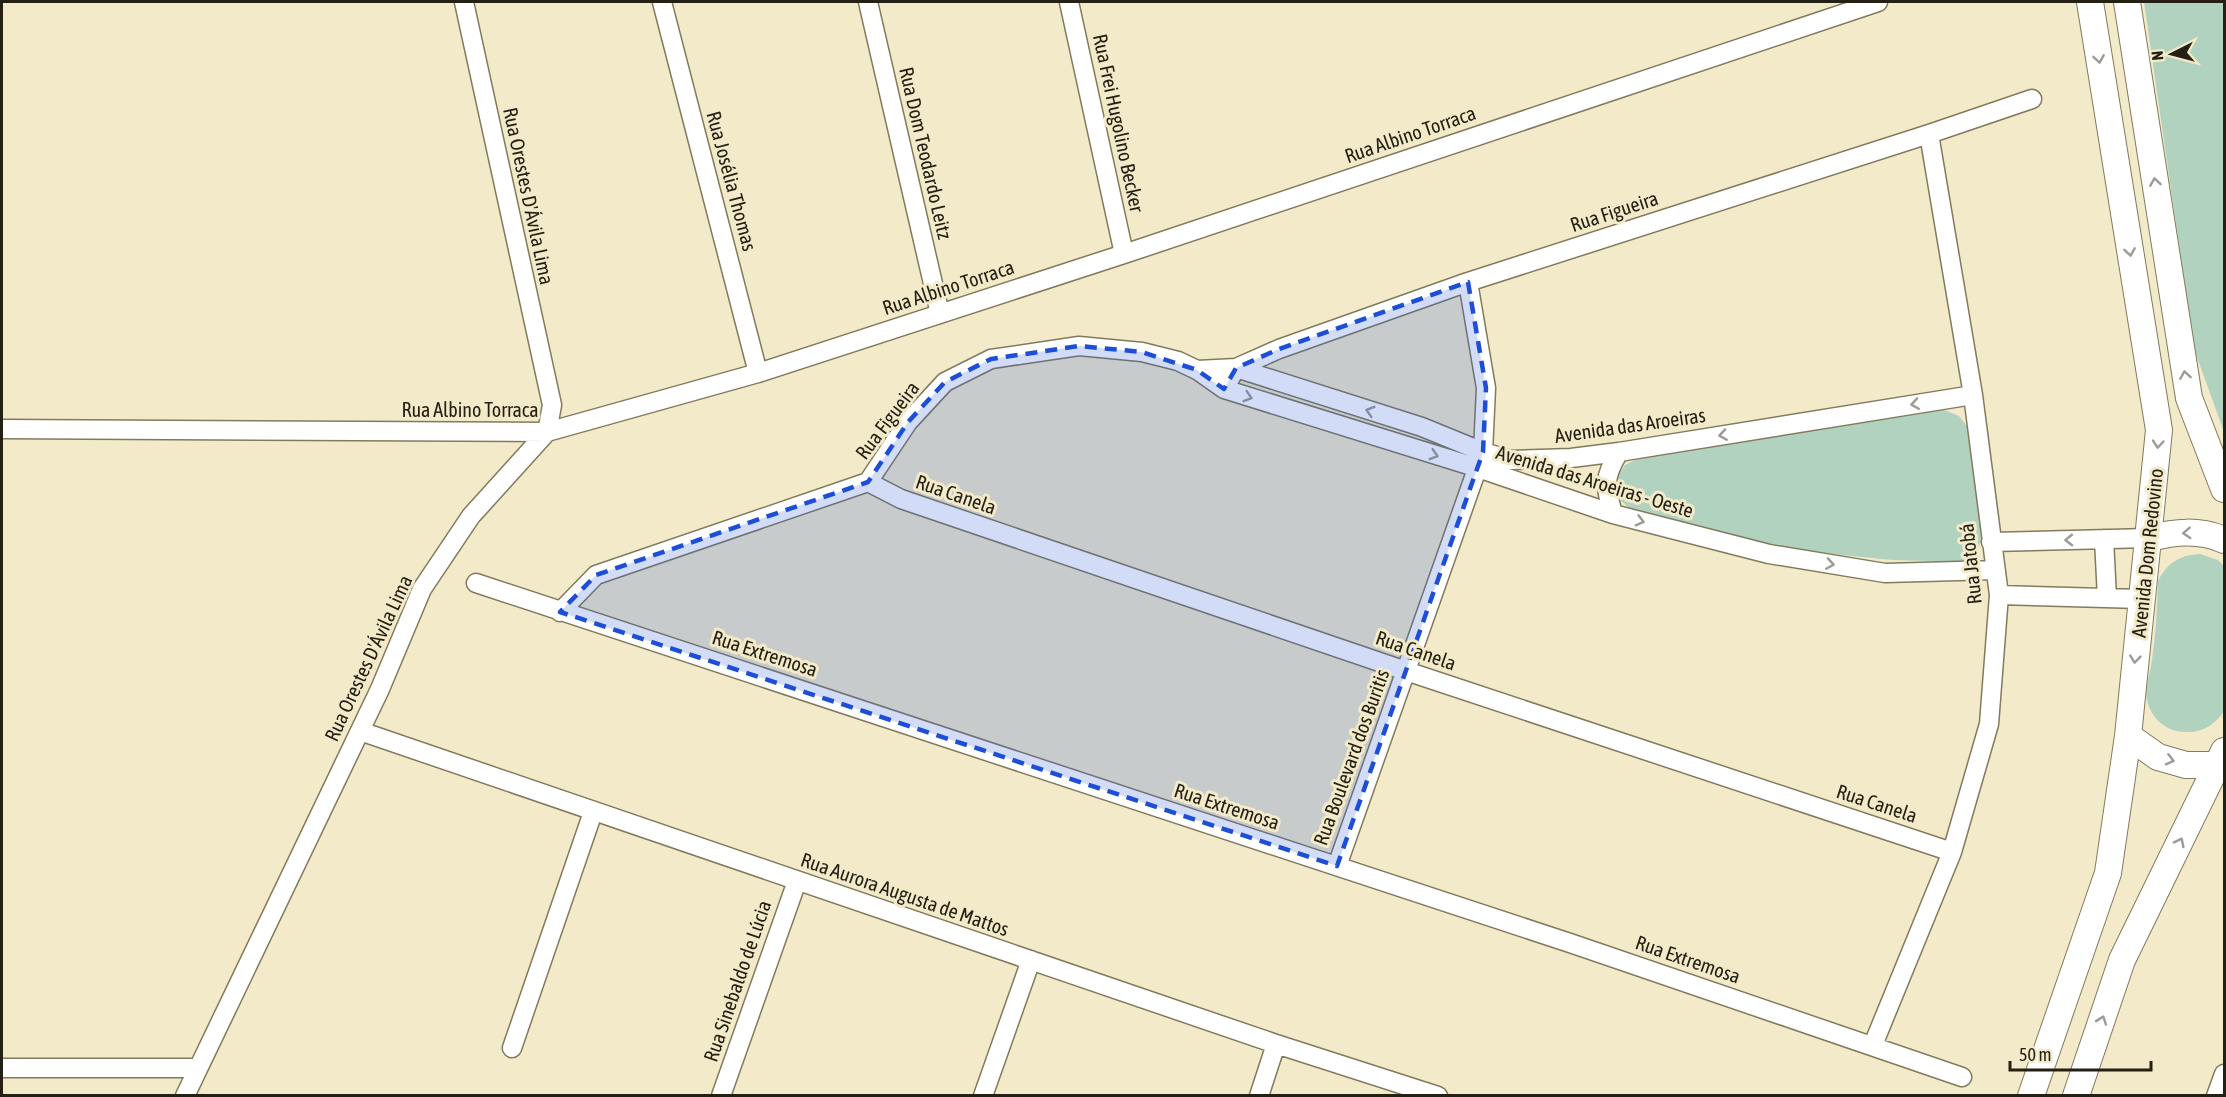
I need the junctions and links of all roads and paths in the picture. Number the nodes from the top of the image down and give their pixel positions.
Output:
1 (464, 2) edge
2 (662, 2) edge
3 (868, 2) edge
4 (1069, 2) edge
5 (1878, 2) edge
6 (2090, 2) edge
7 (2127, 2) edge
8 (2032, 99) dead end
9 (1929, 134) junction
10 (1124, 254) junction
11 (1468, 282) junction
12 (940, 314) junction
13 (1236, 368) junction
14 (1197, 370) junction
15 (758, 373) junction
16 (1224, 389) junction
17 (1973, 395) junction
18 (2, 429) edge
19 (546, 432) junction
20 (1619, 452) junction
21 (1481, 460) junction
22 (868, 482) junction
23 (2224, 489) edge
24 (1613, 514) junction
25 (2149, 538) junction
26 (2104, 539) junction
27 (2224, 540) edge
28 (1991, 542) junction
29 (1995, 570) junction
30 (476, 583) dead end
31 (1999, 595) junction
32 (2107, 598) junction
33 (2141, 599) junction
34 (560, 612) junction
35 (1406, 671) junction
36 (360, 731) junction
37 (2128, 736) junction
38 (2221, 758) edge
39 (593, 812) junction
40 (1952, 852) junction
41 (1337, 866) junction
42 (796, 881) junction
43 (1031, 960) junction
44 (1276, 1044) junction
45 (1873, 1045) junction
46 (512, 1048) dead end
47 (2, 1068) edge
48 (198, 1068) junction
49 (2224, 1074) edge
50 (1962, 1077) dead end
51 (185, 1095) edge
52 (721, 1095) edge
53 (983, 1095) edge
54 (1258, 1095) edge
55 (1438, 1095) edge
56 (2031, 1095) edge
57 (2076, 1095) edge
58 (2216, 1095) edge

1 - 19 street, Rua Orestes D'Ávila Lima
2 - 15 street, Rua Josélia Thomas
3 - 12 street, Rua Dom Teodardo Leitz
4 - 10 street, Rua Frei Hugolino Becker
5 - 10 street, Rua Albino Torraca
6 -> 25 street, Avenida Dom Redovino
23 -> 7 street
8 - 9 street, Rua Figueira
9 - 11 street, Rua Figueira
9 - 17 street, Rua Jatobá
10 - 12 street, Rua Albino Torraca
11 - 13 street, Rua Figueira
11 - 21 street, Rua Boulevard dos Buritis
12 - 15 street, Rua Albino Torraca
13 - 14 street, Avenida das Aroeiras
13 - 16 street
21 -> 13 street, Avenida das Aroeiras
14 - 16 street, Avenida das Aroeiras - Oeste
14 - 22 street, Rua Figueira
15 - 19 street, Rua Albino Torraca
16 -> 21 street, Avenida das Aroeiras - Oeste
17 -> 20 street, Avenida das Aroeiras
17 - 28 street, Rua Jatobá
18 - 19 street, Rua Albino Torraca
19 - 36 street, Rua Orestes D'Ávila Lima
20 - 21 street, Avenida das Aroeiras
20 - 24 street
21 - 24 street, Avenida das Aroeiras - Oeste
21 - 35 street, Rua Boulevard dos Buritis
22 - 34 street, Rua Figueira
22 - 35 street, Rua Canela
24 -> 29 street, Avenida das Aroeiras - Oeste
25 - 26 street
27 -> 25 street
25 - 33 street, Avenida Dom Redovino
26 -> 28 street
26 - 32 street
28 - 29 street, Rua Jatobá
29 - 31 street, Rua Jatobá
30 - 34 street, Rua Extremosa
31 - 32 street
31 - 40 street, Rua Jatobá
32 - 33 street
33 -> 37 street, Avenida Dom Redovino
34 - 41 street, Rua Extremosa
35 - 40 street, Rua Canela
35 - 41 street, Rua Boulevard dos Buritis
36 - 39 street, Rua Aurora Augusta de Mattos
36 - 48 street, Rua Orestes D'Ávila Lima
37 -> 38 street
37 - 56 street, Avenida Dom Redovino
57 -> 38 street
39 - 42 street, Rua Aurora Augusta de Mattos
39 - 46 street
40 - 45 street, Rua Jatobá
41 - 45 street, Rua Extremosa
42 - 43 street, Rua Aurora Augusta de Mattos
42 - 52 street, Rua Sinebaldo de Lúcia
43 - 44 street, Rua Aurora Augusta de Mattos
43 - 53 street
44 - 54 street
44 - 55 street, Rua Aurora Augusta de Mattos
45 - 50 street, Rua Extremosa
47 - 48 street
48 - 51 street, Rua Orestes D'Ávila Lima
49 - 58 street

